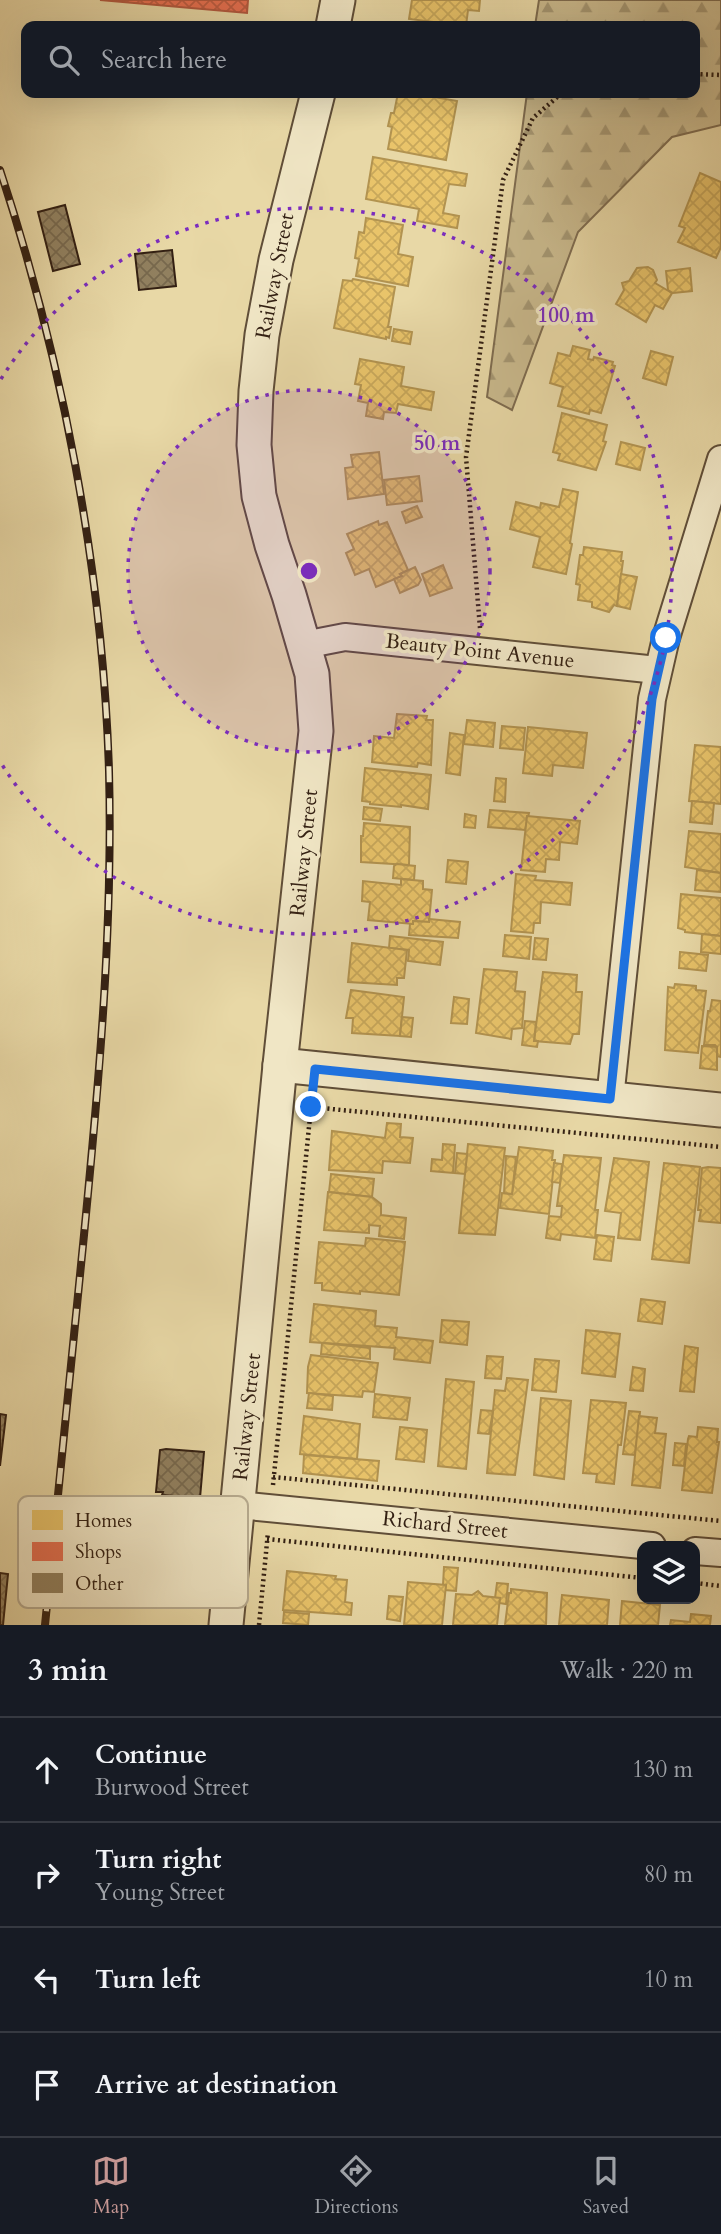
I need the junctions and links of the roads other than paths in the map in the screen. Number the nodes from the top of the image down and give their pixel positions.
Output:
1 (338, 0) edge
2 (334, 21) edge
3 (317, 98) edge
4 (721, 459) edge
5 (304, 645) junction
6 (657, 670) junction
7 (281, 1065) junction
8 (610, 1099) junction
9 (721, 1110) edge
10 (254, 1506) junction
11 (248, 1532) edge
12 (637, 1544) edge
13 (700, 1551) edge
14 (721, 1553) edge

1 - 2 street
3 - 5 street, Railway Street
4 - 6 street
5 - 6 street, Beauty Point Avenue
5 - 7 street, Railway Street
6 - 8 street
7 - 8 street
7 - 10 street, Railway Street
8 - 9 street
10 - 11 street, Railway Street
10 - 12 street, Richard Street
13 - 14 street

